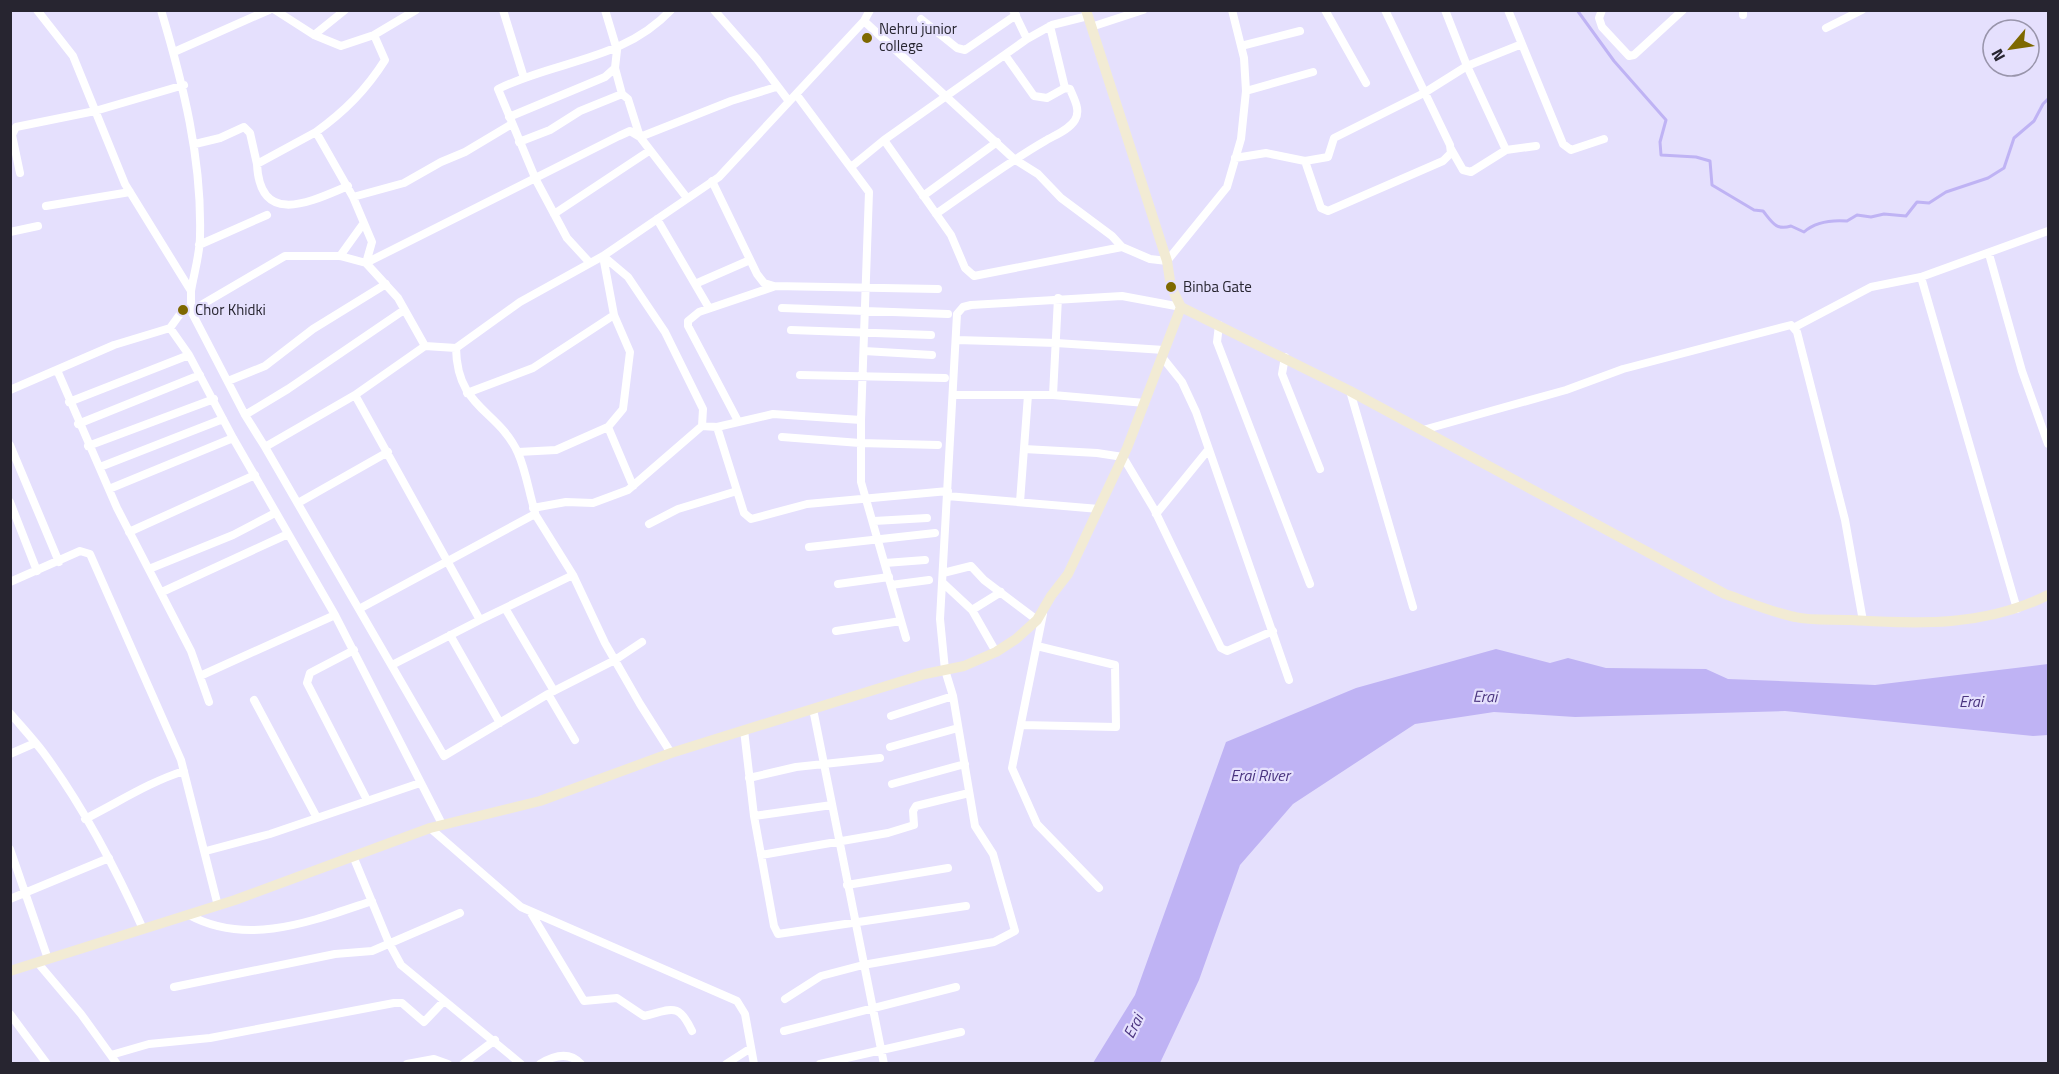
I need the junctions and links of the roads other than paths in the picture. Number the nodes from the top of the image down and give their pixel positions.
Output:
1 (38, 10) edge
2 (162, 10) edge
3 (269, 10) edge
4 (275, 10) edge
5 (345, 10) edge
6 (416, 10) edge
7 (502, 10) edge
8 (605, 10) edge
9 (671, 10) edge
10 (714, 10) edge
11 (870, 10) edge
12 (1143, 10) edge
13 (1232, 10) edge
14 (1325, 10) edge
15 (1385, 10) edge
16 (1445, 10) edge
17 (1508, 10) edge
18 (1602, 10) edge
19 (1683, 10) edge
20 (1862, 10) edge
21 (1015, 13) edge
22 (1088, 18) edge
23 (921, 19) dead end
24 (864, 21) junction
25 (1050, 26) junction
26 (1826, 28) dead end
27 (1300, 31) dead end
28 (374, 35) junction
29 (314, 36) junction
30 (1027, 39) junction
31 (1522, 44) junction
32 (1241, 46) junction
33 (617, 50) junction
34 (174, 52) junction
35 (1005, 55) junction
36 (1467, 66) junction
37 (615, 68) junction
38 (1313, 72) dead end
39 (524, 78) junction
40 (1366, 83) dead end
41 (184, 86) junction
42 (776, 87) junction
43 (1065, 88) junction
44 (1246, 91) junction
45 (1424, 93) junction
46 (622, 94) junction
47 (796, 94) junction
48 (947, 95) junction
49 (788, 100) junction
50 (95, 111) junction
51 (510, 121) junction
52 (316, 132) junction
53 (640, 137) junction
54 (1604, 139) dead end
55 (884, 140) junction
56 (519, 142) junction
57 (997, 142) junction
58 (195, 144) junction
59 (1536, 146) dead end
60 (1451, 149) junction
61 (1506, 150) junction
62 (649, 151) junction
63 (1235, 158) junction
64 (1014, 159) junction
65 (1305, 161) junction
66 (257, 164) junction
67 (851, 167) junction
68 (20, 173) dead end
69 (536, 180) junction
70 (712, 182) junction
71 (348, 186) junction
72 (130, 192) junction
73 (923, 196) junction
74 (354, 197) junction
75 (687, 198) junction
76 (46, 206) dead end
77 (554, 214) junction
78 (936, 214) junction
79 (267, 215) dead end
80 (657, 219) junction
81 (363, 224) junction
82 (38, 226) dead end
83 (2049, 231) edge
84 (10, 232) edge
85 (199, 245) junction
86 (1122, 247) junction
87 (1989, 254) junction
88 (340, 256) junction
89 (603, 256) junction
90 (750, 260) junction
91 (1167, 261) junction
92 (366, 263) junction
93 (590, 263) junction
94 (1921, 277) junction
95 (386, 284) junction
96 (695, 284) junction
97 (774, 286) junction
98 (866, 288) junction
99 (938, 289) dead end
100 (191, 291) junction
101 (1058, 298) junction
102 (1181, 307) junction
103 (709, 308) junction
104 (783, 308) dead end
105 (404, 310) junction
106 (191, 311) junction
107 (866, 311) junction
108 (948, 314) dead end
109 (614, 315) junction
110 (1219, 325) junction
111 (1795, 327) junction
112 (170, 328) junction
113 (791, 330) dead end
114 (865, 332) junction
115 (931, 335) dead end
116 (956, 340) junction
117 (1056, 343) junction
118 (425, 346) junction
119 (456, 348) junction
120 (864, 351) junction
121 (1163, 354) junction
122 (189, 355) junction
123 (932, 355) dead end
124 (1285, 357) junction
125 (57, 370) junction
126 (200, 375) junction
127 (800, 375) dead end
128 (863, 376) junction
129 (945, 378) dead end
130 (228, 381) junction
131 (10, 390) edge
132 (1350, 391) junction
133 (467, 393) junction
134 (355, 395) junction
135 (1028, 395) junction
136 (1053, 395) junction
137 (953, 396) junction
138 (214, 399) junction
139 (69, 402) junction
140 (1145, 403) junction
141 (245, 415) junction
142 (224, 419) junction
143 (861, 420) junction
144 (738, 421) junction
145 (78, 424) junction
146 (702, 426) junction
147 (608, 427) junction
148 (717, 427) junction
149 (1423, 430) junction
150 (782, 437) dead end
151 (233, 438) junction
152 (860, 443) junction
153 (2049, 444) edge
154 (938, 445) dead end
155 (11, 446) edge
156 (88, 446) junction
157 (265, 447) junction
158 (1024, 449) junction
159 (1208, 450) junction
160 (388, 452) junction
161 (518, 452) junction
162 (1123, 457) junction
163 (100, 467) junction
164 (1320, 469) dead end
165 (255, 475) junction
166 (633, 486) junction
167 (109, 489) junction
168 (737, 491) junction
169 (948, 494) junction
170 (865, 497) junction
171 (10, 502) edge
172 (298, 502) junction
173 (1020, 502) junction
174 (1099, 509) junction
175 (534, 511) junction
176 (275, 513) junction
177 (1156, 514) junction
178 (927, 518) dead end
179 (874, 521) junction
180 (649, 524) dead end
181 (129, 532) junction
182 (935, 533) dead end
183 (288, 534) junction
184 (877, 537) junction
185 (810, 547) dead end
186 (925, 560) dead end
187 (449, 561) junction
188 (59, 562) junction
189 (885, 563) junction
190 (149, 569) junction
191 (37, 571) junction
192 (943, 573) junction
193 (573, 575) junction
194 (929, 580) dead end
195 (890, 581) junction
196 (10, 582) edge
197 (943, 583) junction
198 (838, 584) dead end
199 (1311, 584) dead end
200 (162, 592) junction
201 (1001, 592) junction
202 (2049, 596) edge
203 (1413, 607) dead end
204 (505, 608) junction
205 (358, 609) junction
206 (2017, 609) junction
207 (972, 610) junction
208 (1044, 610) junction
209 (335, 615) junction
210 (480, 620) junction
211 (1037, 620) junction
212 (901, 621) junction
213 (1863, 621) junction
214 (836, 631) dead end
215 (1273, 631) junction
216 (450, 635) junction
217 (906, 638) dead end
218 (642, 642) dead end
219 (1037, 646) junction
220 (354, 651) junction
221 (996, 652) junction
222 (615, 660) junction
223 (392, 665) junction
224 (945, 670) junction
225 (200, 676) junction
226 (1289, 680) dead end
227 (551, 692) junction
228 (953, 696) junction
229 (254, 700) dead end
230 (209, 702) dead end
231 (813, 709) junction
232 (10, 713) edge
233 (891, 716) dead end
234 (500, 723) junction
235 (1021, 725) junction
236 (958, 728) junction
237 (744, 730) junction
238 (575, 740) dead end
239 (35, 743) junction
240 (890, 747) dead end
241 (671, 753) junction
242 (10, 754) edge
243 (880, 758) dead end
244 (825, 764) junction
245 (965, 764) junction
246 (184, 771) junction
247 (749, 778) junction
248 (420, 783) junction
249 (892, 784) dead end
250 (969, 793) junction
251 (367, 800) junction
252 (832, 805) junction
253 (316, 816) junction
254 (754, 816) junction
255 (86, 819) junction
256 (442, 824) junction
257 (430, 828) junction
258 (840, 841) junction
259 (10, 849) edge
260 (206, 851) junction
261 (761, 855) junction
262 (352, 856) junction
263 (109, 858) junction
264 (948, 868) dead end
265 (847, 885) junction
266 (1099, 888) dead end
267 (25, 893) junction
268 (10, 899) edge
269 (372, 901) junction
270 (218, 906) junction
271 (966, 906) dead end
272 (460, 913) dead end
273 (531, 913) junction
274 (189, 915) junction
275 (855, 924) junction
276 (143, 929) junction
277 (389, 943) junction
278 (42, 960) junction
279 (864, 965) junction
280 (10, 971) edge
281 (174, 987) dead end
282 (956, 987) dead end
283 (785, 999) dead end
284 (443, 1002) junction
285 (872, 1006) junction
286 (10, 1014) edge
287 (692, 1031) dead end
288 (784, 1031) dead end
289 (961, 1032) dead end
290 (495, 1040) junction
291 (751, 1048) junction
292 (881, 1048) junction
293 (111, 1055) junction
294 (47, 1064) edge
295 (117, 1064) edge
296 (407, 1064) edge
297 (448, 1064) edge
298 (463, 1064) edge
299 (521, 1064) edge
300 (540, 1064) edge
301 (581, 1064) edge
302 (726, 1064) edge
303 (754, 1064) edge
304 (820, 1064) edge
305 (884, 1064) edge

1 - 50 street
2 - 34 street
3 - 34 street
4 - 29 street
5 - 29 street
6 - 28 street
7 - 39 street
8 - 33 street
9 - 33 street
10 - 42 street
11 - 24 street
12 - 22 street
13 - 32 street
14 - 40 street
15 - 45 street
16 - 36 street
17 - 31 street
18 - 19 street
20 - 26 street
21 - 23 street
21 - 30 street
22 - 25 street
22 - 91 main road
24 - 47 street
24 - 48 street
25 - 30 street
25 - 43 street
27 - 32 street
28 - 29 street
28 - 52 street
30 - 35 street
31 - 36 street
31 - 54 street
32 - 44 street
33 - 37 street
33 - 39 street
34 - 41 street
35 - 43 street
35 - 48 street
36 - 45 street
36 - 61 street
37 - 46 street
37 - 51 street
38 - 44 street
39 - 51 street
41 - 50 street
41 - 58 street
42 - 49 street
42 - 53 street
43 - 64 street
44 - 63 street
45 - 60 street
45 - 65 street
46 - 53 street
46 - 56 street
47 - 49 street
47 - 67 street
48 - 55 street
48 - 57 street
49 - 70 street
50 - 68 street
50 - 72 street
51 - 56 street
51 - 74 street
52 - 66 street
52 - 71 street
53 - 62 street
53 - 69 street
55 - 67 street
55 - 73 street
56 - 69 street
57 - 64 street
57 - 73 street
58 - 66 street
58 - 85 street
59 - 61 street
60 - 61 street
60 - 65 street
62 - 75 street
62 - 77 street
63 - 65 street
63 - 91 street
64 - 78 street
64 - 86 street
66 - 71 street
67 - 98 street
69 - 77 street
69 - 92 street
70 - 75 street
70 - 90 street
71 - 74 street
72 - 76 street
72 - 100 street
73 - 78 street
74 - 81 street
75 - 80 street
77 - 93 street
78 - 86 street
79 - 85 street
80 - 89 street
80 - 96 street
81 - 88 street
81 - 92 street
82 - 84 street
83 - 87 street
85 - 100 street
86 - 91 street
87 - 94 street
87 - 153 street
88 - 92 street
88 - 106 street
89 - 93 street
89 - 109 street
89 - 146 street
90 - 96 street
90 - 97 street
91 - 102 main road
92 - 95 street
93 - 119 street
94 - 111 street
94 - 206 street
95 - 105 street
95 - 130 street
96 - 103 street
97 - 98 street
97 - 103 street
98 - 99 street
98 - 107 street
100 - 106 street
101 - 102 street
101 - 116 street
101 - 117 street
102 - 110 main road
102 - 121 main road
103 - 144 street
104 - 107 street
105 - 118 street
105 - 141 street
106 - 112 street
106 - 130 street
107 - 108 street
107 - 114 street
109 - 133 street
109 - 147 street
110 - 124 main road
110 - 199 street
111 - 149 street
111 - 213 street
112 - 122 street
112 - 125 street
113 - 114 street
114 - 115 street
114 - 120 street
116 - 117 street
116 - 137 street
117 - 121 street
117 - 136 street
118 - 119 street
118 - 134 street
119 - 133 street
120 - 123 street
120 - 128 street
121 - 140 main road
121 - 159 street
122 - 126 street
122 - 139 street
124 - 132 main road
124 - 164 street
125 - 131 street
125 - 139 street
126 - 138 street
126 - 145 street
127 - 128 street
128 - 129 street
128 - 143 street
130 - 141 street
132 - 149 main road
132 - 203 street
133 - 161 street
134 - 157 street
134 - 160 street
135 - 136 street
135 - 137 street
135 - 158 street
136 - 140 street
137 - 169 street
138 - 142 street
138 - 156 street
139 - 145 street
140 - 162 main road
141 - 157 street
142 - 151 street
142 - 163 street
143 - 144 street
143 - 152 street
144 - 148 street
145 - 156 street
146 - 148 street
146 - 166 street
147 - 161 street
147 - 166 street
148 - 168 street
149 - 213 main road
150 - 152 street
151 - 165 street
151 - 167 street
152 - 154 street
152 - 170 street
155 - 188 street
156 - 163 street
157 - 172 street
158 - 162 street
158 - 173 street
159 - 177 street
159 - 215 street
160 - 172 street
160 - 187 street
161 - 175 street
162 - 174 main road
162 - 177 street
163 - 167 street
165 - 176 street
165 - 181 street
166 - 175 street
167 - 181 street
168 - 170 street
168 - 180 street
169 - 170 street
169 - 173 street
169 - 192 street
170 - 179 street
171 - 191 street
172 - 205 street
173 - 174 street
174 - 208 main road
175 - 187 street
175 - 193 street
176 - 183 street
176 - 190 street
177 - 215 street
178 - 179 street
179 - 184 street
181 - 190 street
182 - 184 street
183 - 200 street
183 - 209 street
184 - 185 street
184 - 189 street
186 - 189 street
187 - 205 street
187 - 210 street
188 - 191 street
188 - 246 street
189 - 195 street
190 - 200 street
191 - 196 street
192 - 197 street
192 - 201 street
193 - 204 street
193 - 222 street
194 - 195 street
195 - 198 street
195 - 212 street
197 - 207 street
197 - 224 street
200 - 225 street
201 - 207 street
201 - 211 street
202 - 206 main road
204 - 210 street
204 - 227 street
205 - 223 street
206 - 213 main road
207 - 221 street
208 - 211 main road
208 - 219 street
209 - 220 street
209 - 225 street
210 - 216 street
211 - 221 main road
212 - 214 street
212 - 217 street
215 - 226 street
216 - 223 street
216 - 234 street
218 - 222 street
219 - 235 street
219 - 235 street
220 - 248 street
220 - 251 street
221 - 224 main road
222 - 227 street
222 - 241 street
223 - 234 street
224 - 228 street
224 - 231 main road
225 - 230 street
227 - 234 street
227 - 238 street
228 - 233 street
228 - 236 street
229 - 253 street
231 - 237 main road
231 - 244 street
232 - 239 street
235 - 266 street
236 - 240 street
236 - 245 street
237 - 241 main road
237 - 247 street
239 - 242 street
239 - 255 street
241 - 256 main road
243 - 244 street
244 - 247 street
244 - 252 street
245 - 249 street
245 - 250 street
246 - 255 street
246 - 260 street
247 - 254 street
248 - 251 street
248 - 256 street
250 - 258 street
250 - 279 street
251 - 253 street
252 - 254 street
252 - 258 street
253 - 260 street
254 - 261 street
255 - 263 street
256 - 257 main road
257 - 262 main road
257 - 273 street
258 - 261 street
258 - 265 street
259 - 267 street
260 - 270 street
261 - 275 street
262 - 269 street
262 - 270 main road
263 - 267 street
263 - 276 street
264 - 265 street
265 - 275 street
267 - 268 street
267 - 278 street
269 - 274 street
269 - 277 street
270 - 274 main road
271 - 275 street
272 - 277 street
273 - 287 street
273 - 291 street
274 - 276 main road
275 - 279 street
276 - 278 main road
277 - 281 street
277 - 284 street
278 - 280 main road
278 - 293 street
279 - 283 street
279 - 285 street
282 - 285 street
284 - 290 street
284 - 293 street
285 - 288 street
285 - 292 street
286 - 294 street
289 - 292 street
290 - 298 street
290 - 299 street
291 - 302 street
291 - 303 street
292 - 304 street
292 - 305 street
293 - 295 street
296 - 297 street
300 - 301 street

